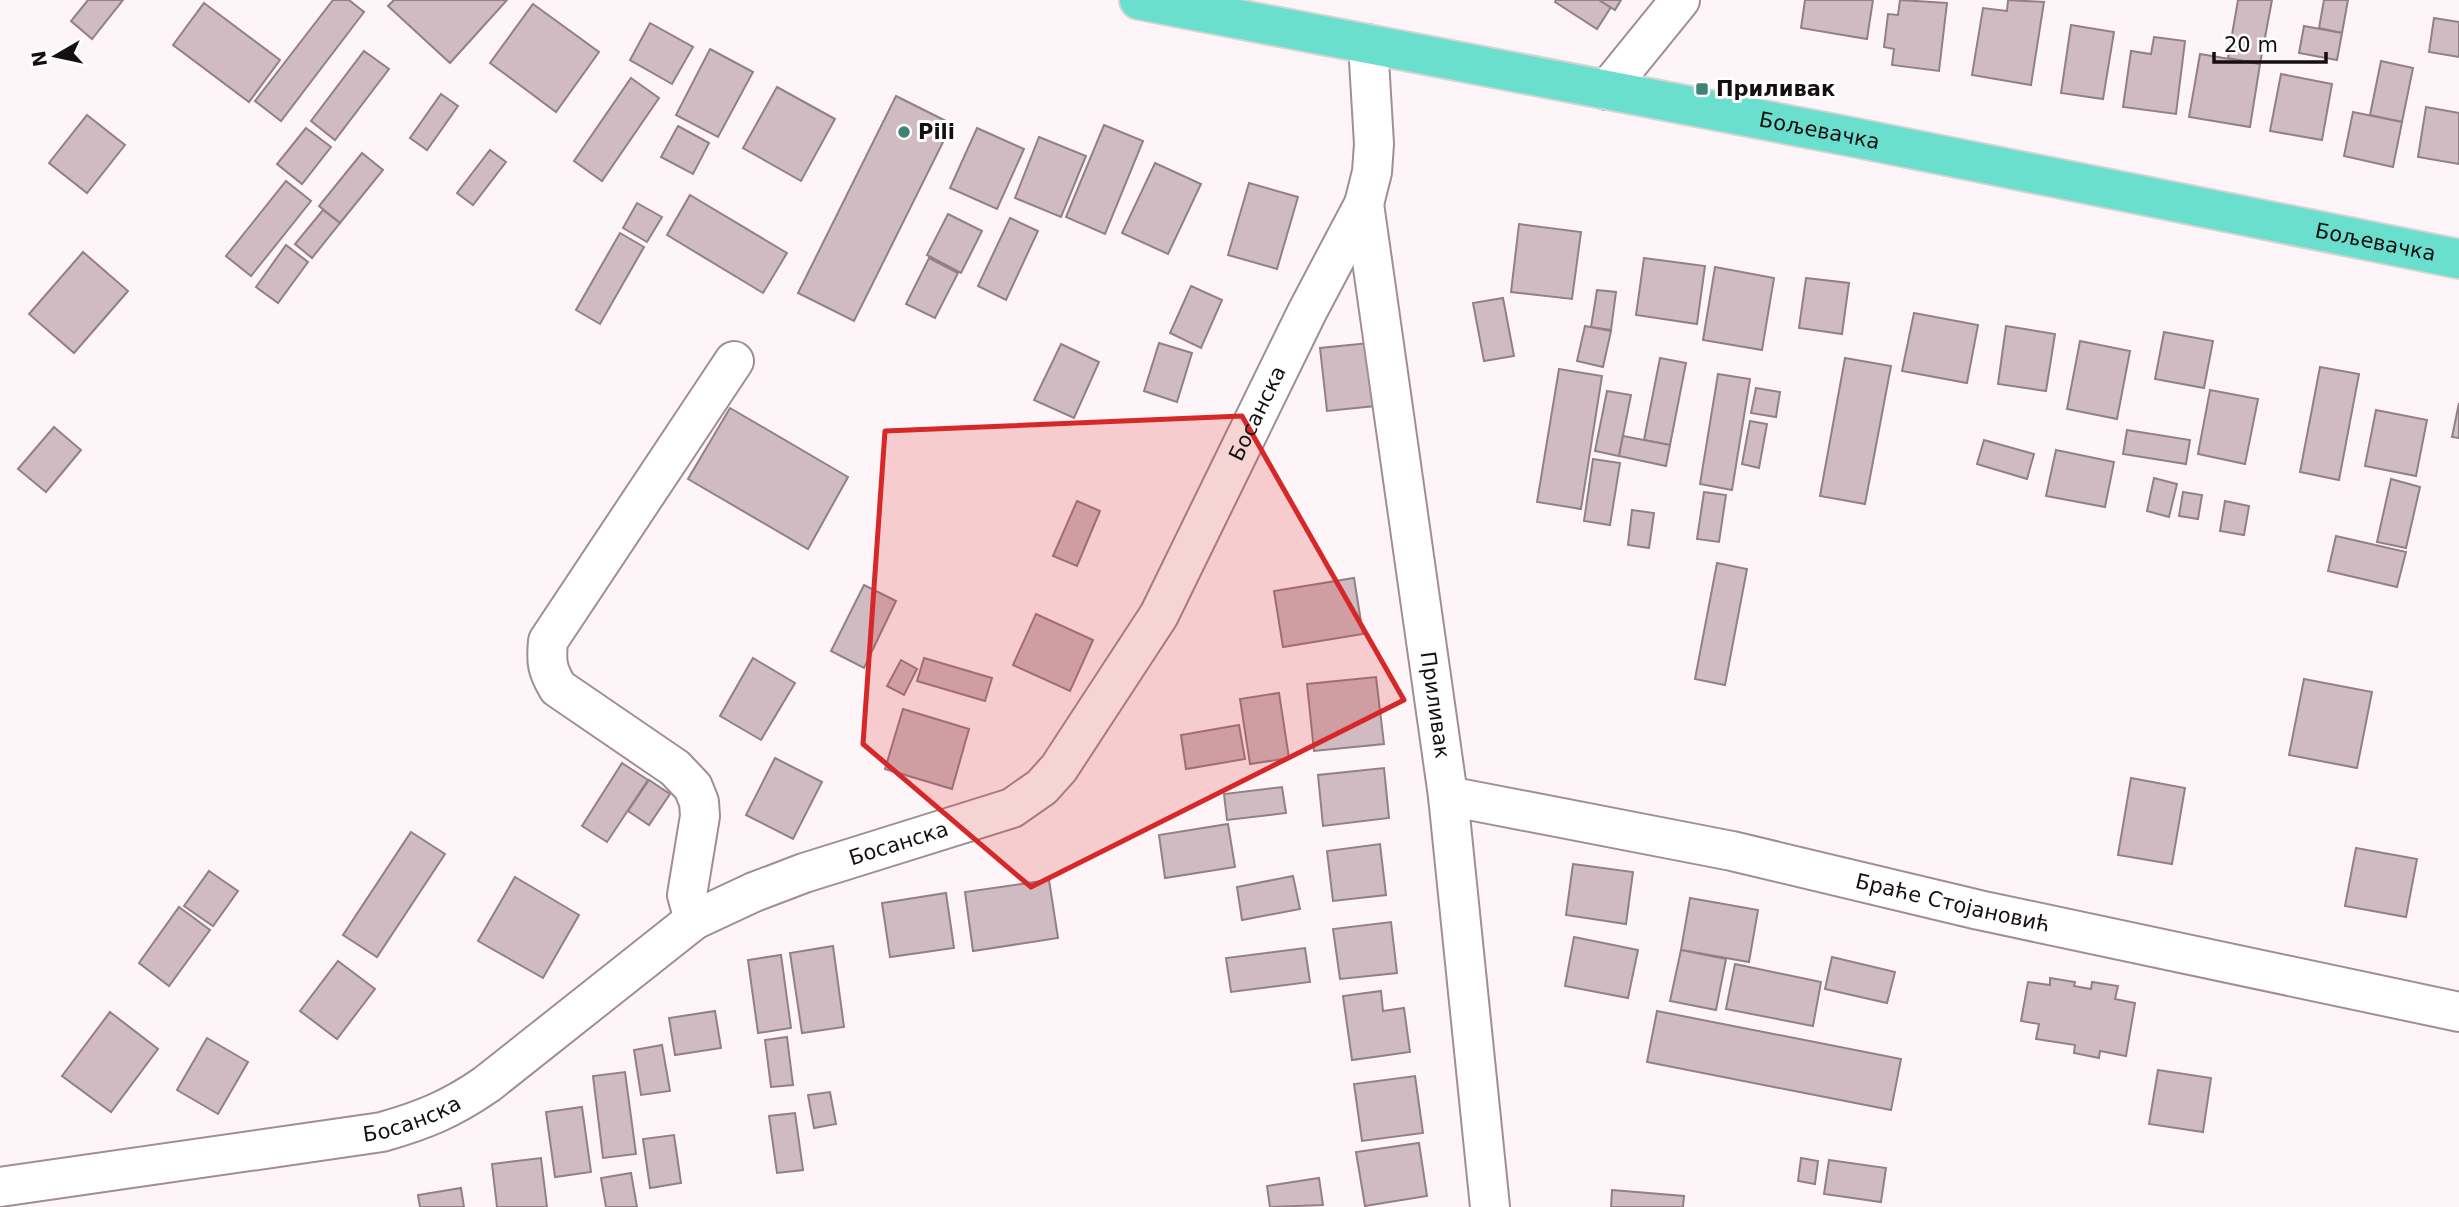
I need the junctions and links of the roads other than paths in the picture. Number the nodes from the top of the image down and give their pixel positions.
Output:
1 (1139, 0) edge
2 (1680, 0) edge
3 (1368, 44) junction
4 (1607, 90) junction
5 (1364, 204) junction
6 (2459, 259) edge
7 (734, 361) dead end
8 (1448, 796) junction
9 (694, 920) junction
10 (2459, 1013) edge
11 (0, 1187) edge
12 (1490, 1207) edge

1 - 3 main road, Бољевачка
2 - 4 street
3 - 4 main road, Бољевачка
3 - 5 street, Босанска
4 - 6 main road, Бољевачка
5 - 8 street, Приливак
5 - 9 street, Босанска
7 - 9 street
8 - 10 street, Браће Стојановић
8 - 12 street, Приливак
9 - 11 street, Босанска

